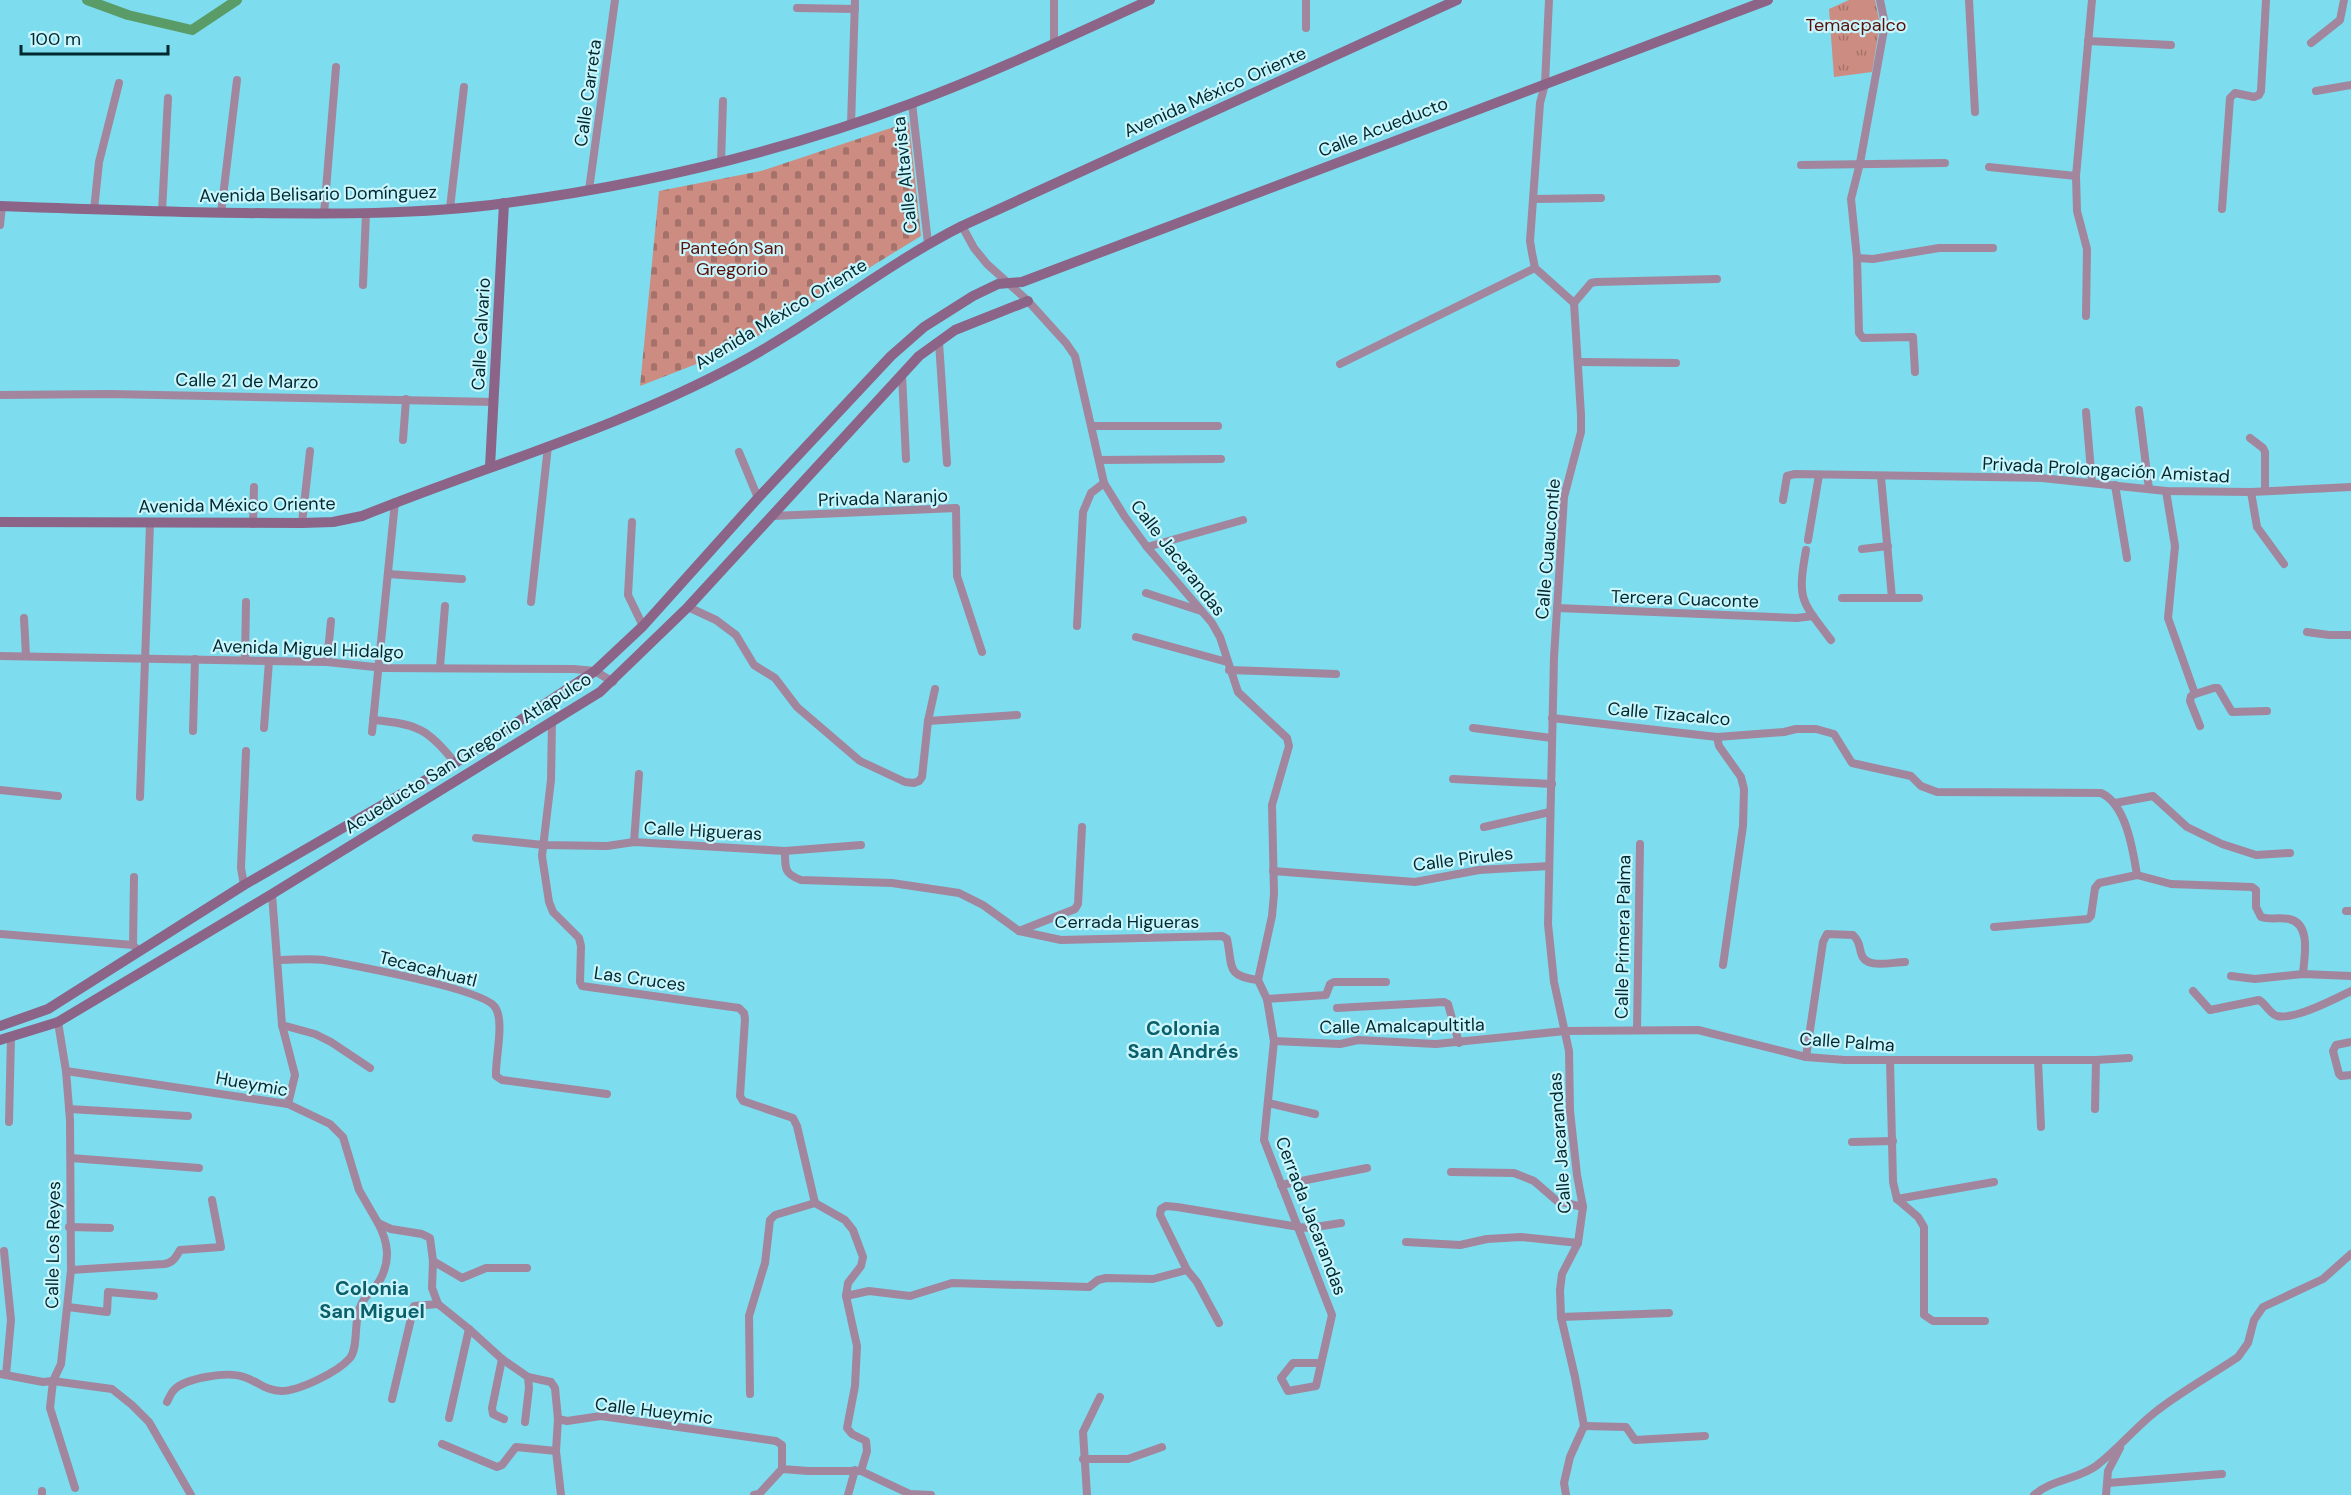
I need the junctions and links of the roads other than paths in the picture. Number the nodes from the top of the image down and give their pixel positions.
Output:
1 (615, 0) edge
2 (855, 0) edge
3 (1054, 0) edge
4 (1150, 0) edge
5 (1306, 0) edge
6 (1457, 0) edge
7 (1549, 0) edge
8 (1768, 0) edge
9 (1880, 0) edge
10 (1969, 0) edge
11 (2092, 0) edge
12 (2266, 0) edge
13 (2344, 0) edge
14 (797, 8) dead end
15 (855, 9) junction
16 (1306, 28) dead end
17 (2088, 41) junction
18 (1054, 43) junction
19 (2311, 43) dead end
20 (2171, 45) dead end
21 (336, 67) dead end
22 (237, 80) dead end
23 (119, 83) dead end
24 (1545, 84) junction
25 (2351, 85) edge
26 (464, 87) dead end
27 (2316, 91) dead end
28 (168, 98) dead end
29 (723, 101) dead end
30 (912, 103) junction
31 (1975, 112) dead end
32 (851, 125) junction
33 (721, 163) junction
34 (1860, 163) junction
35 (1945, 163) dead end
36 (1801, 165) dead end
37 (1989, 167) dead end
38 (2076, 176) junction
39 (589, 190) junction
40 (1601, 198) dead end
41 (1534, 199) junction
42 (504, 203) junction
43 (1, 207) edge
44 (450, 208) junction
45 (2222, 209) dead end
46 (94, 210) junction
47 (162, 212) junction
48 (221, 213) junction
49 (366, 213) junction
50 (324, 214) junction
51 (0, 225) edge
52 (963, 226) junction
53 (928, 243) junction
54 (1993, 248) dead end
55 (1857, 258) junction
56 (1535, 268) junction
57 (1717, 279) dead end
58 (1008, 284) junction
59 (363, 285) dead end
60 (1028, 301) junction
61 (1574, 303) junction
62 (2086, 316) dead end
63 (939, 342) junction
64 (1579, 362) junction
65 (1676, 363) dead end
66 (1340, 364) dead end
67 (1915, 372) dead end
68 (902, 374) junction
69 (0, 395) edge
70 (406, 399) junction
71 (494, 402) junction
72 (2139, 410) dead end
73 (2086, 412) dead end
74 (1092, 426) junction
75 (1218, 426) dead end
76 (2250, 438) dead end
77 (403, 440) dead end
78 (548, 446) junction
79 (310, 451) dead end
80 (739, 452) dead end
81 (906, 459) dead end
82 (1221, 459) dead end
83 (1099, 460) junction
84 (947, 463) dead end
85 (490, 467) junction
86 (1819, 475) junction
87 (1881, 477) junction
88 (1104, 483) junction
89 (2092, 483) junction
90 (2115, 485) junction
91 (2351, 486) edge
92 (254, 487) dead end
93 (2149, 489) junction
94 (2166, 491) junction
95 (2265, 491) junction
96 (2251, 492) junction
97 (758, 498) junction
98 (1783, 500) dead end
99 (395, 502) junction
100 (773, 516) junction
101 (1243, 520) dead end
102 (0, 522) edge
103 (632, 522) dead end
104 (302, 523) junction
105 (150, 524) junction
106 (253, 524) junction
107 (1808, 540) dead end
108 (1888, 546) junction
109 (1147, 547) junction
110 (1862, 549) dead end
111 (1806, 550) dead end
112 (2127, 558) dead end
113 (2284, 564) dead end
114 (388, 574) junction
115 (462, 579) dead end
116 (1146, 593) dead end
117 (1842, 598) dead end
118 (1892, 598) junction
119 (1919, 598) dead end
120 (246, 602) dead end
121 (531, 602) dead end
122 (445, 606) dead end
123 (688, 607) junction
124 (1557, 608) junction
125 (1203, 611) junction
126 (1813, 616) junction
127 (24, 618) dead end
128 (331, 621) dead end
129 (643, 626) junction
130 (1077, 626) dead end
131 (2307, 632) dead end
132 (2351, 635) edge
133 (1136, 637) dead end
134 (1830, 640) dead end
135 (982, 652) dead end
136 (0, 656) edge
137 (26, 656) junction
138 (195, 659) junction
139 (145, 660) junction
140 (245, 660) junction
141 (269, 661) junction
142 (327, 662) junction
143 (378, 666) junction
144 (1228, 666) junction
145 (440, 667) junction
146 (595, 671) junction
147 (1336, 674) dead end
148 (613, 682) junction
149 (934, 689) dead end
150 (2195, 694) junction
151 (2267, 711) dead end
152 (1017, 715) dead end
153 (1552, 718) junction
154 (373, 720) junction
155 (552, 721) junction
156 (928, 721) junction
157 (2200, 726) dead end
158 (264, 728) dead end
159 (1473, 728) dead end
160 (193, 731) dead end
161 (372, 732) dead end
162 (1717, 737) junction
163 (1552, 738) junction
164 (246, 751) dead end
165 (455, 763) junction
166 (639, 774) dead end
167 (1453, 779) dead end
168 (1552, 784) junction
169 (0, 790) edge
170 (58, 796) dead end
171 (140, 797) dead end
172 (2115, 803) junction
173 (1550, 812) junction
174 (1082, 826) dead end
175 (1484, 827) dead end
176 (476, 838) dead end
177 (634, 842) junction
178 (1640, 844) dead end
179 (543, 845) junction
180 (861, 845) dead end
181 (785, 850) junction
182 (2290, 853) dead end
183 (1549, 866) junction
184 (1273, 871) junction
185 (2138, 875) junction
186 (134, 877) dead end
187 (244, 885) junction
188 (272, 894) junction
189 (1994, 927) dead end
190 (1019, 931) junction
191 (1, 934) edge
192 (136, 948) junction
193 (278, 960) junction
194 (1905, 962) dead end
195 (1723, 965) dead end
196 (2303, 974) junction
197 (2231, 976) dead end
198 (2351, 976) edge
199 (1258, 980) junction
200 (1386, 982) dead end
201 (2193, 991) dead end
202 (2351, 991) edge
203 (1267, 999) junction
204 (1337, 1008) dead end
205 (1562, 1011) joint
206 (58, 1022) junction
207 (282, 1025) junction
208 (0, 1026) edge
209 (1637, 1029) junction
210 (1566, 1031) junction
211 (6, 1039) edge
212 (1274, 1041) junction
213 (2351, 1041) edge
214 (1459, 1043) junction
215 (1806, 1057) junction
216 (2129, 1058) dead end
217 (2038, 1060) junction
218 (2096, 1060) junction
219 (1890, 1061) junction
220 (369, 1068) dead end
221 (66, 1071) junction
222 (2351, 1075) edge
223 (607, 1094) dead end
224 (1268, 1103) junction
225 (288, 1104) junction
226 (69, 1109) junction
227 (2095, 1109) dead end
228 (1315, 1113) dead end
229 (188, 1116) dead end
230 (9, 1122) dead end
231 (2040, 1127) dead end
232 (1893, 1141) junction
233 (1852, 1142) dead end
234 (70, 1158) junction
235 (199, 1168) dead end
236 (1367, 1168) dead end
237 (1451, 1172) dead end
238 (1994, 1182) dead end
239 (1281, 1185) junction
240 (1897, 1199) junction
241 (212, 1200) dead end
242 (815, 1203) junction
243 (1583, 1207) junction
244 (1341, 1222) dead end
245 (378, 1223) junction
246 (69, 1227) junction
247 (1299, 1227) junction
248 (110, 1228) dead end
249 (1406, 1242) dead end
250 (1578, 1243) junction
251 (4, 1251) dead end
252 (2351, 1254) edge
253 (433, 1261) junction
254 (528, 1268) dead end
255 (71, 1270) junction
256 (1187, 1270) junction
257 (154, 1296) dead end
258 (846, 1296) junction
259 (438, 1304) junction
260 (68, 1307) junction
261 (1669, 1313) dead end
262 (1561, 1317) junction
263 (1985, 1321) dead end
264 (1219, 1323) dead end
265 (469, 1329) junction
266 (502, 1359) junction
267 (1321, 1363) junction
268 (3, 1375) edge
269 (528, 1377) junction
270 (53, 1381) junction
271 (750, 1394) dead end
272 (1100, 1397) dead end
273 (392, 1399) dead end
274 (167, 1402) dead end
275 (449, 1418) dead end
276 (504, 1419) dead end
277 (558, 1419) junction
278 (525, 1422) dead end
279 (1584, 1426) junction
280 (1705, 1436) dead end
281 (442, 1444) dead end
282 (2120, 1446) junction
283 (1162, 1447) dead end
284 (556, 1451) junction
285 (1083, 1459) junction
286 (782, 1469) junction
287 (858, 1471) junction
288 (2222, 1474) dead end
289 (2108, 1483) junction
290 (75, 1488) dead end
291 (191, 1495) edge
292 (561, 1495) edge
293 (754, 1495) edge
294 (848, 1495) edge
295 (931, 1495) edge
296 (1087, 1495) edge
297 (1566, 1495) edge
298 (2034, 1495) edge
299 (2106, 1495) edge

1 - 39 street, Calle Carreta
2 - 15 street
3 - 18 street
4 - 18 street, Avenida Belisario Domínguez
5 - 16 street
6 - 52 street, Avenida México Oriente
7 - 24 street
8 - 24 street, Calle Acueducto
9 - 34 street
10 - 31 street
11 - 17 street
12 - 45 street
13 - 19 street
14 - 15 street
15 - 32 street
17 - 20 street
17 - 38 street
18 - 30 street, Avenida Belisario Domínguez
21 - 50 street
22 - 48 street
23 - 46 street
24 - 41 street
24 - 58 street, Calle Acueducto
25 - 27 street
26 - 44 street
28 - 47 street
29 - 33 street
30 - 32 street, Avenida Belisario Domínguez
30 - 53 street, Calle Altavista
32 - 33 street, Avenida Belisario Domínguez
33 - 39 street, Avenida Belisario Domínguez
34 - 35 street
34 - 36 street
34 - 55 street
37 - 38 street
38 - 62 street
39 - 42 street, Avenida Belisario Domínguez
40 - 41 street
41 - 56 street
42 - 44 street, Avenida Belisario Domínguez
42 - 71 street, Calle Calvario
43 - 46 street, Avenida Belisario Domínguez
43 - 51 street
44 - 49 street, Avenida Belisario Domínguez
46 - 47 street, Avenida Belisario Domínguez
47 - 48 street, Avenida Belisario Domínguez
48 - 50 street, Avenida Belisario Domínguez
49 - 50 street, Avenida Belisario Domínguez
49 - 59 street
52 - 53 street, Avenida México Oriente
52 - 58 street
53 - 78 street, Avenida México Oriente
54 - 55 street
55 - 67 street
56 - 61 street
56 - 66 street
57 - 61 street
58 - 60 street
58 - 97 street, Acueducto San Gregorio Atlapulco
60 - 63 street, Acueducto San Gregorio Atlapulco
60 - 74 street, Calle Jacarandas
61 - 64 street, Calle Cuaucontle
63 - 68 street, Acueducto San Gregorio Atlapulco
63 - 84 street
64 - 65 street
64 - 124 street, Calle Cuaucontle
68 - 81 street
68 - 100 street, Acueducto San Gregorio Atlapulco
69 - 70 street, Calle 21 de Marzo
70 - 71 street, Calle 21 de Marzo
70 - 77 street
71 - 85 street, Calle Calvario
72 - 93 street
73 - 89 street
74 - 75 street
74 - 83 street, Calle Jacarandas
76 - 95 street
78 - 85 street, Avenida México Oriente
78 - 121 street
79 - 104 street
80 - 97 street
82 - 83 street
83 - 88 street, Calle Jacarandas
85 - 99 street, Avenida México Oriente
86 - 87 street, Privada Prolongación Amistad
86 - 98 street, Privada Prolongación Amistad
86 - 107 street
87 - 89 street, Privada Prolongación Amistad
87 - 108 street
88 - 109 street, Calle Jacarandas
88 - 130 street
89 - 90 street, Privada Prolongación Amistad
90 - 93 street, Privada Prolongación Amistad
90 - 112 street
91 - 95 street, Privada Prolongación Amistad
92 - 106 street
93 - 94 street, Privada Prolongación Amistad
94 - 96 street, Privada Prolongación Amistad
94 - 150 street
95 - 96 street, Privada Prolongación Amistad
96 - 113 street
97 - 129 street, Acueducto San Gregorio Atlapulco
99 - 104 street, Avenida México Oriente
99 - 114 street
100 - 123 street, Acueducto San Gregorio Atlapulco
100 - 135 street, Privada Naranjo
101 - 109 street
102 - 105 street, Avenida México Oriente
103 - 129 street
104 - 106 street, Avenida México Oriente
105 - 106 street, Avenida México Oriente
105 - 139 street
108 - 110 street
108 - 118 street
109 - 125 street, Calle Jacarandas
111 - 126 street
114 - 115 street
114 - 143 street
116 - 125 street
117 - 118 street
118 - 119 street
120 - 140 street
122 - 145 street
123 - 148 street, Acueducto San Gregorio Atlapulco
123 - 156 street
124 - 126 street, Tercera Cuaconte
124 - 153 street, Calle Cuaucontle
125 - 144 street, Calle Jacarandas
126 - 134 street
127 - 137 street
128 - 142 street
129 - 146 street, Acueducto San Gregorio Atlapulco
131 - 132 street
133 - 144 street
136 - 137 street, Avenida Miguel Hidalgo
137 - 139 street, Avenida Miguel Hidalgo
138 - 139 street, Avenida Miguel Hidalgo
138 - 140 street, Avenida Miguel Hidalgo
138 - 160 street
139 - 171 street
140 - 141 street, Avenida Miguel Hidalgo
141 - 142 street, Avenida Miguel Hidalgo
141 - 158 street
142 - 143 street, Avenida Miguel Hidalgo
143 - 145 street, Avenida Miguel Hidalgo
143 - 154 street
144 - 147 street
144 - 184 street, Calle Jacarandas
145 - 146 street, Avenida Miguel Hidalgo
146 - 148 street, Avenida Miguel Hidalgo
146 - 165 street, Acueducto San Gregorio Atlapulco
148 - 155 street, Acueducto San Gregorio Atlapulco
149 - 156 street
150 - 151 street
150 - 157 street
152 - 156 street
153 - 162 street, Calle Tizacalco
153 - 163 street, Calle Cuaucontle
154 - 161 street
154 - 165 street
155 - 179 street, Las Cruces
155 - 188 street, Acueducto San Gregorio Atlapulco
159 - 163 street
162 - 172 street, Calle Tizacalco
162 - 195 street
163 - 168 street, Calle Cuaucontle
164 - 187 street
165 - 187 street, Acueducto San Gregorio Atlapulco
166 - 177 street
167 - 168 street
168 - 173 street, Calle Cuaucontle
169 - 170 street
172 - 182 street
172 - 185 street
173 - 175 street
173 - 183 street, Calle Cuaucontle
174 - 190 street
176 - 179 street, Calle Higueras
177 - 179 street, Calle Higueras
177 - 181 street, Calle Higueras
178 - 209 street, Calle Primera Palma
179 - 242 street, Las Cruces
180 - 181 street, Calle Higueras
181 - 190 street, Cerrada Higueras
183 - 184 street, Calle Pirules
183 - 205 street, Calle Cuaucontle
184 - 199 street, Calle Jacarandas
185 - 189 street
185 - 196 street
186 - 192 street
187 - 192 street, Acueducto San Gregorio Atlapulco
188 - 193 street
188 - 206 street, Acueducto San Gregorio Atlapulco
190 - 199 street, Cerrada Higueras
191 - 192 street
192 - 208 street, Acueducto San Gregorio Atlapulco
193 - 207 street
193 - 223 street, Tecacahuatl
194 - 215 street
196 - 197 street
196 - 198 street
199 - 203 street
200 - 203 street
201 - 202 street
203 - 212 street
204 - 214 street
205 - 210 street, Calle Jacarandas
206 - 211 street, Acueducto San Gregorio Atlapulco
206 - 221 street, Calle Los Reyes
207 - 220 street
207 - 225 street
209 - 210 street, Calle Palma
209 - 215 street, Calle Palma
210 - 214 street, Calle Amalcapultitla
210 - 243 street, Calle Jacarandas
211 - 230 street
212 - 214 street, Calle Amalcapultitla
212 - 224 street, Cerrada Jacarandas
213 - 222 street
215 - 219 street, Calle Palma
216 - 218 street, Calle Palma
217 - 218 street, Calle Palma
217 - 219 street, Calle Palma
217 - 231 street
218 - 227 street
219 - 232 street
221 - 225 street, Hueymic
221 - 226 street, Calle Los Reyes
224 - 228 street
224 - 239 street, Cerrada Jacarandas
225 - 245 street, Hueymic
226 - 229 street
226 - 234 street, Calle Los Reyes
232 - 233 street
232 - 240 street
234 - 235 street
234 - 246 street, Calle Los Reyes
236 - 239 street
237 - 243 street
238 - 240 street
239 - 247 street, Cerrada Jacarandas
240 - 263 street
241 - 255 street
242 - 258 street
242 - 271 street
243 - 250 street, Calle Jacarandas
244 - 247 street
245 - 253 street
245 - 274 street
246 - 248 street
246 - 255 street, Calle Los Reyes
247 - 256 street
247 - 267 street, Cerrada Jacarandas
249 - 250 street
250 - 262 street, Calle Jacarandas
251 - 268 street
252 - 282 street
253 - 254 street
253 - 259 street
255 - 260 street, Calle Los Reyes
256 - 258 street
256 - 264 street
257 - 260 street
258 - 287 street
259 - 265 street
259 - 273 street
260 - 270 street, Calle Los Reyes
261 - 262 street
262 - 279 street, Calle Jacarandas
265 - 266 street
265 - 275 street
266 - 269 street
266 - 276 street
267 - 267 street, Cerrada Jacarandas
268 - 270 street
269 - 277 street
269 - 278 street
270 - 290 street, Calle Los Reyes
270 - 291 street
272 - 285 street
277 - 284 street
277 - 286 street, Calle Hueymic
279 - 280 street
279 - 297 street
281 - 284 street
282 - 289 street
282 - 298 street
283 - 285 street
284 - 292 street
285 - 296 street
286 - 287 street
286 - 293 street
287 - 294 street
287 - 295 street
288 - 289 street
289 - 299 street

